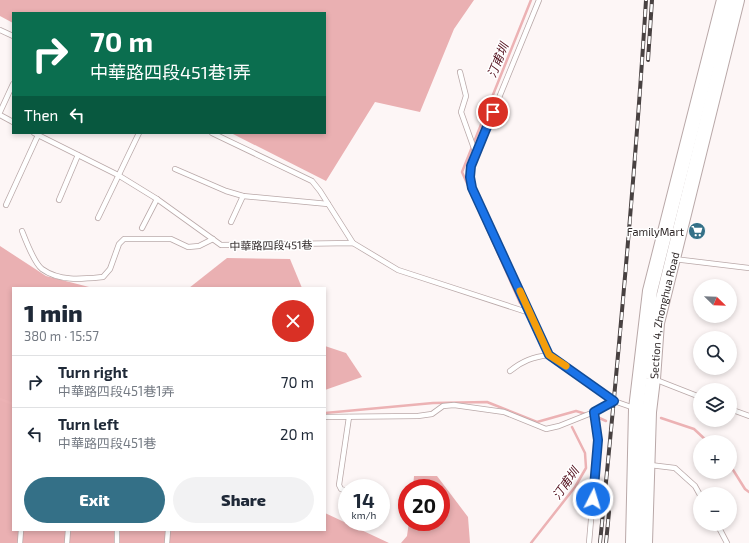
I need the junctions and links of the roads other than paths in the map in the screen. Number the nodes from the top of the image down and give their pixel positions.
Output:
1 (539, 0) edge
2 (724, 0) edge
3 (737, 0) edge
4 (0, 30) edge
5 (12, 36) edge
6 (460, 72) dead end
7 (12, 86) edge
8 (0, 112) edge
9 (0, 115) edge
10 (12, 121) edge
11 (37, 134) edge
12 (138, 134) edge
13 (214, 134) edge
14 (476, 154) junction
15 (78, 155) junction
16 (176, 168) dead end
17 (118, 175) junction
18 (243, 196) junction
19 (157, 199) junction
20 (58, 200) dead end
21 (328, 204) junction
22 (6, 205) dead end
23 (98, 218) dead end
24 (230, 222) dead end
25 (142, 228) dead end
26 (22, 231) dead end
27 (213, 239) junction
28 (353, 243) junction
29 (666, 257) junction
30 (749, 268) edge
31 (530, 314) junction
32 (549, 355) junction
33 (510, 371) dead end
34 (653, 379) junction
35 (693, 394) edge
36 (614, 401) junction
37 (642, 411) junction
38 (594, 412) junction
39 (737, 412) edge
40 (749, 416) edge
41 (326, 417) edge
42 (348, 417) junction
43 (641, 465) junction
44 (340, 479) edge
45 (696, 487) edge
46 (21, 531) edge
47 (68, 531) edge
48 (117, 531) edge
49 (168, 531) edge
50 (720, 531) edge
51 (20, 543) edge
52 (67, 543) edge
53 (117, 543) edge
54 (168, 543) edge
55 (589, 543) edge
56 (633, 543) edge
57 (645, 543) edge
58 (727, 543) edge

1 - 14 lane
2 - 29 main road, Section 4, Zhonghua Road
3 - 29 main road, Section 4, Zhonghua Road
4 - 5 lane
6 - 14 lane
7 - 8 lane
9 - 10 lane
11 - 15 lane, 中華路四段451巷
11 - 22 lane, 中華路四段451巷
12 - 17 lane
13 - 21 lane
14 - 31 lane
15 - 17 lane, 中華路四段451巷
15 - 20 lane
16 - 18 lane
17 - 19 lane, 中華路四段451巷
17 - 23 lane
18 - 21 lane
18 - 24 lane
19 - 25 lane
19 - 27 lane, 中華路四段451巷
21 - 28 lane
26 - 27 lane
27 - 28 lane, 中華路四段451巷
28 - 31 lane
29 - 30 lane
29 - 34 main road, Section 4, Zhonghua Road
29 - 37 main road, Section 4, Zhonghua Road
31 - 32 lane
32 - 33 lane
32 - 36 lane
34 - 35 lane
34 - 37 main road, Section 4, Zhonghua Road
36 - 37 lane
36 - 38 lane
37 - 43 main road, Section 4, Zhonghua Road
38 - 42 lane
38 - 55 lane
39 - 40 lane
41 - 42 lane
42 - 44 lane
43 - 45 lane
43 - 56 main road, Section 4, Zhonghua Road
43 - 57 main road, Section 4, Zhonghua Road
46 - 51 lane
47 - 52 lane
48 - 53 lane
49 - 54 lane
50 - 58 lane

